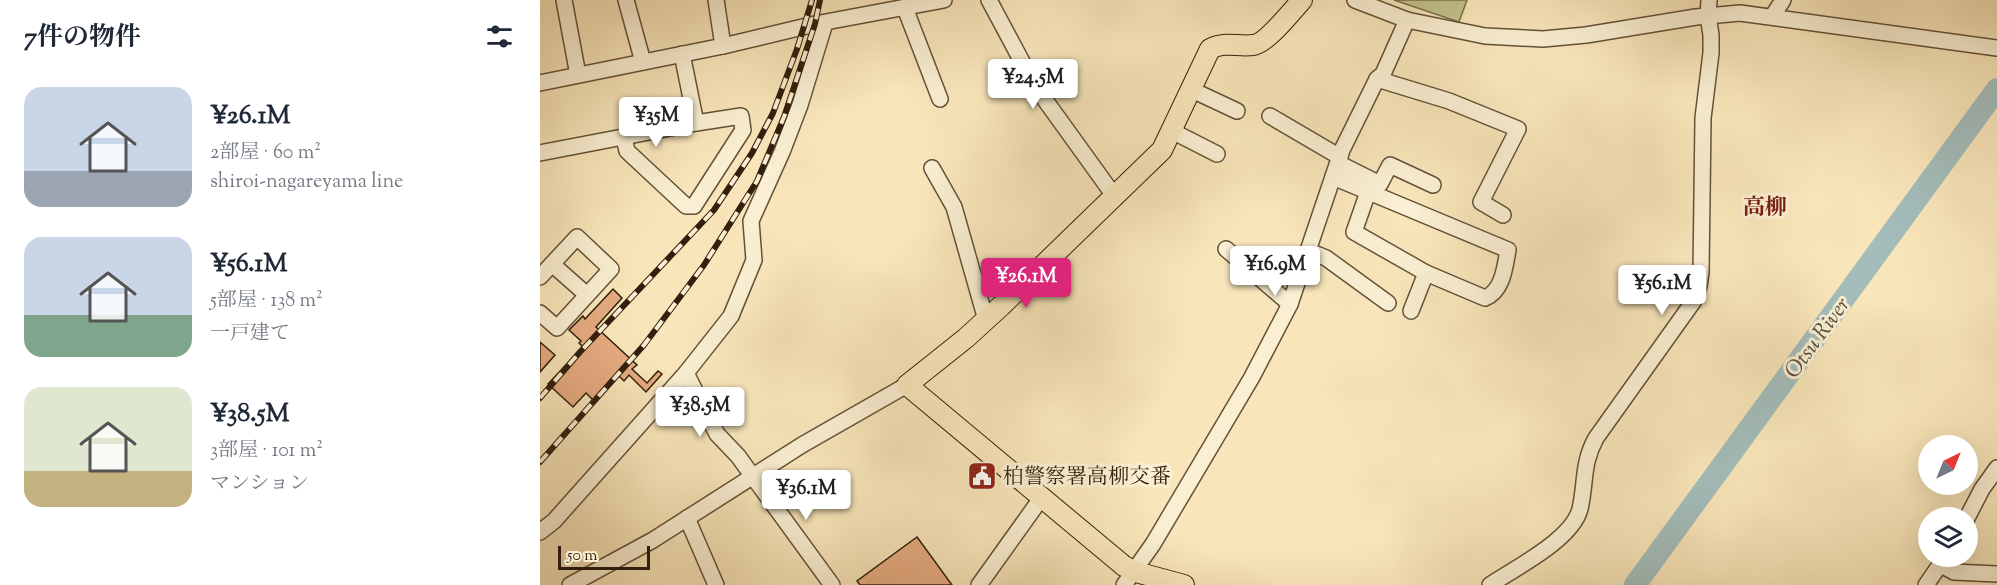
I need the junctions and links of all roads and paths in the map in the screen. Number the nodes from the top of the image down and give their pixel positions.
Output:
1 (564, 0) edge
2 (626, 0) edge
3 (716, 0) edge
4 (944, 0) edge
5 (989, 0) edge
6 (1302, 0) edge
7 (1355, 0) edge
8 (1783, 0) edge
9 (905, 8) junction
10 (1708, 8) edge
11 (1772, 17) junction
12 (1407, 20) junction
13 (825, 23) junction
14 (723, 46) junction
15 (1997, 48) edge
16 (682, 54) junction
17 (643, 62) junction
18 (578, 75) junction
19 (1377, 79) junction
20 (540, 83) edge
21 (1190, 89) junction
22 (940, 99) dead end
23 (1237, 111) dead end
24 (1270, 116) dead end
25 (696, 123) junction
26 (1172, 131) junction
27 (624, 138) junction
28 (540, 153) edge
29 (1217, 154) dead end
30 (1337, 165) junction
31 (932, 168) dead end
32 (1433, 185) dead end
33 (1368, 192) junction
34 (1114, 197) junction
35 (1503, 215) dead end
36 (1226, 249) dead end
37 (1309, 251) junction
38 (552, 264) junction
39 (1426, 273) junction
40 (540, 277) edge
41 (587, 296) junction
42 (1388, 303) dead end
43 (1290, 304) junction
44 (1411, 311) dead end
45 (540, 313) edge
46 (986, 320) junction
47 (686, 373) junction
48 (907, 385) junction
49 (1997, 468) edge
50 (754, 477) junction
51 (1042, 497) junction
52 (1972, 507) edge
53 (687, 518) junction
54 (540, 532) edge
55 (1939, 567) edge
56 (1949, 567) edge
57 (1997, 574) edge
58 (1130, 578) edge
59 (570, 585) edge
60 (716, 585) edge
61 (832, 585) edge
62 (979, 585) edge
63 (1184, 585) edge
64 (1490, 585) edge
65 (1926, 585) edge

1 - 18 street
2 - 17 street
3 - 14 street
4 - 9 street
5 - 34 street
6 - 21 main road
7 - 12 street
8 - 11 street
9 - 13 street
9 - 22 street
10 - 11 street
10 - 12 street
10 - 64 street
11 - 15 street
12 - 19 street
13 - 14 street
13 - 47 street
14 - 16 street
16 - 17 street
16 - 25 street
17 - 18 street
18 - 20 street
19 - 30 street
19 - 35 street
21 - 23 street
21 - 26 main road
24 - 30 street
25 - 27 street
25 - 27 street
26 - 29 street
26 - 34 main road
27 - 28 street
30 - 32 street
30 - 33 street
30 - 37 street
31 - 46 street
33 - 39 street
33 - 39 street
34 - 46 main road
36 - 43 street
37 - 42 street
37 - 43 street
38 - 40 street
38 - 41 street
38 - 41 street
39 - 44 street
41 - 45 street
43 - 58 street
46 - 48 main road
47 - 50 street
47 - 54 street
48 - 50 street
48 - 51 main road
49 - 52 street
50 - 53 street
50 - 61 street
51 - 58 main road
51 - 62 street
53 - 59 street
53 - 60 street
55 - 65 street
56 - 57 street
58 - 63 main road

